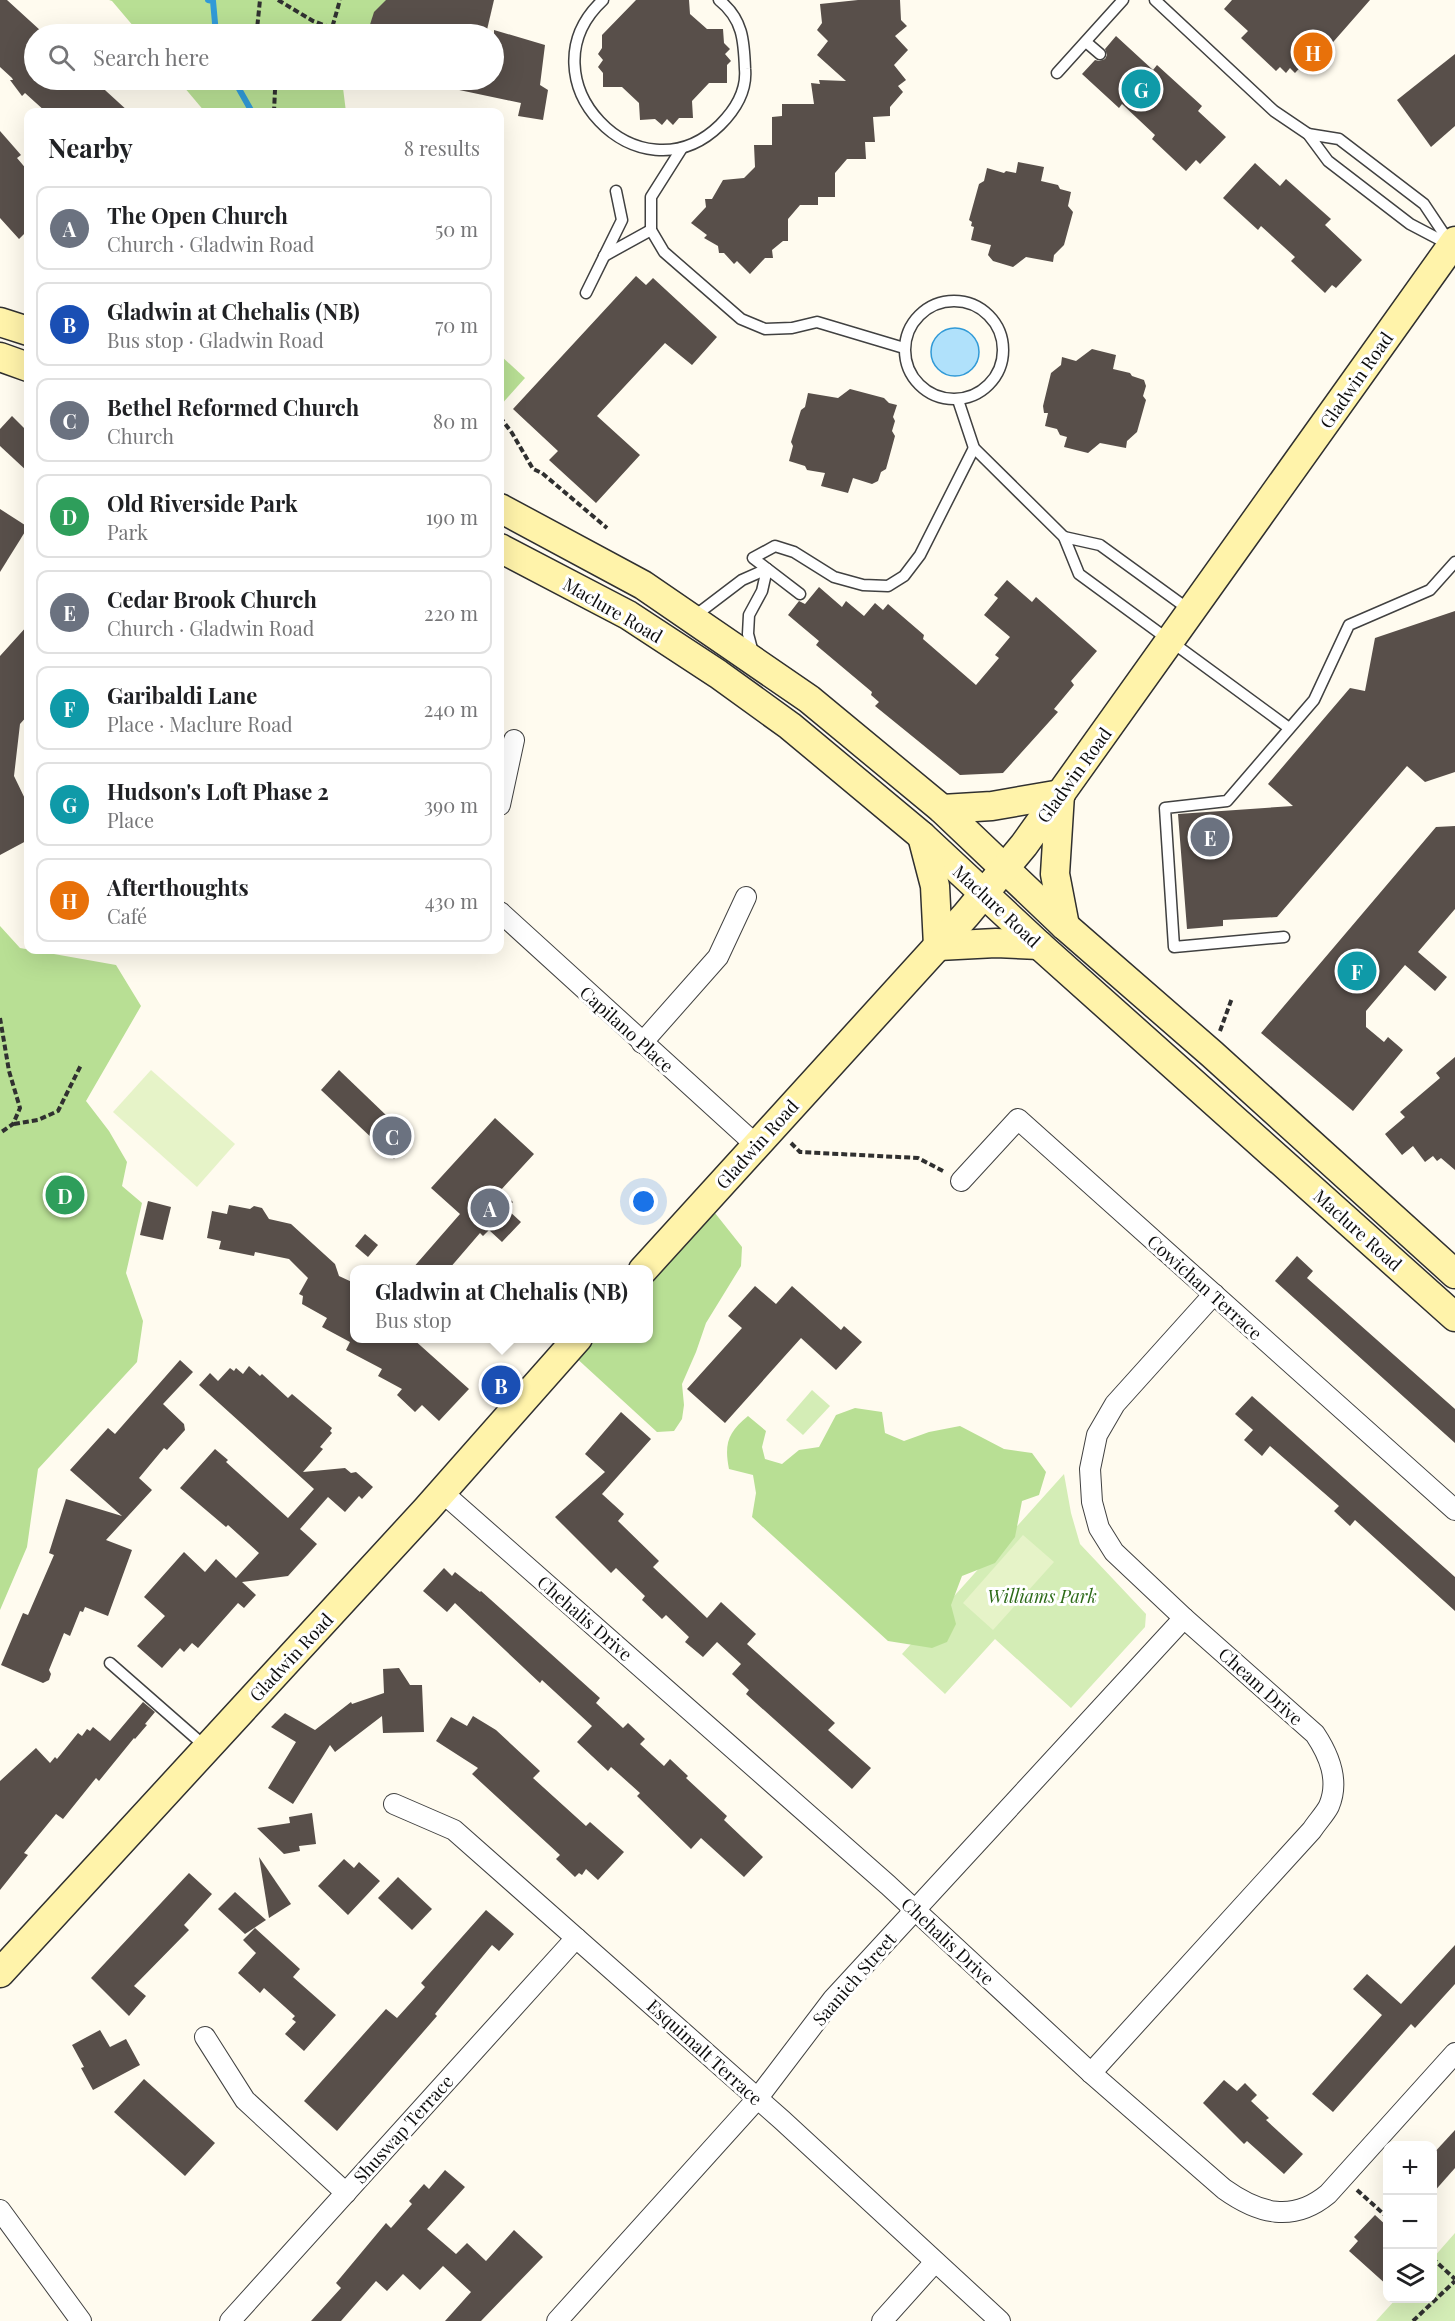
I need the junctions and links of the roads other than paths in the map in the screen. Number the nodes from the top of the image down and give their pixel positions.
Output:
1 (603, 0) edge
2 (719, 0) edge
3 (1123, 0) edge
4 (1155, 0) edge
5 (1086, 42) junction
6 (1100, 54) dead end
7 (1057, 73) dead end
8 (1308, 134) junction
9 (682, 148) junction
10 (616, 192) dead end
11 (651, 230) junction
12 (1454, 245) edge
13 (604, 256) junction
14 (586, 293) dead end
15 (0, 322) edge
16 (24, 330) edge
17 (904, 348) junction
18 (0, 357) edge
19 (24, 366) edge
20 (958, 400) junction
21 (974, 448) junction
22 (504, 510) edge
23 (1064, 537) junction
24 (504, 550) edge
25 (1455, 562) edge
26 (767, 569) junction
27 (800, 594) dead end
28 (1191, 611) junction
29 (692, 618) junction
30 (1171, 640) junction
31 (754, 659) junction
32 (1289, 728) junction
33 (514, 740) dead end
34 (504, 786) edge
35 (1060, 794) junction
36 (942, 809) junction
37 (922, 836) junction
38 (1004, 869) junction
39 (985, 893) junction
40 (746, 897) dead end
41 (504, 916) edge
42 (1065, 926) junction
43 (1284, 937) dead end
44 (1039, 945) junction
45 (938, 946) junction
46 (642, 1043) junction
47 (765, 1136) junction
48 (961, 1181) road end
49 (647, 1265) edge
50 (1455, 1274) edge
51 (1214, 1294) junction
52 (1455, 1317) edge
53 (574, 1343) edge
54 (442, 1492) junction
55 (1455, 1510) edge
56 (1184, 1618) junction
57 (110, 1663) dead end
58 (207, 1748) junction
59 (394, 1804) dead end
60 (915, 1911) junction
61 (576, 1938) junction
62 (0, 1973) edge
63 (206, 2037) dead end
64 (1455, 2053) edge
65 (1091, 2073) junction
66 (757, 2099) junction
67 (346, 2193) junction
68 (0, 2210) edge
69 (935, 2262) junction
70 (81, 2321) edge
71 (230, 2321) edge
72 (557, 2321) edge
73 (882, 2321) edge
74 (1000, 2321) edge

1 - 9 lane
2 - 9 lane
3 - 5 lane
4 - 8 lane
5 - 6 lane
5 - 7 lane
8 - 12 lane
8 - 12 lane
9 - 11 lane
10 - 13 lane
11 - 13 lane
11 - 17 lane
12 - 28 main road, Gladwin Road
13 - 14 lane
15 - 16 main road
17 - 20 lane
17 - 20 lane
18 - 19 main road
20 - 21 lane
21 - 23 lane
21 - 26 lane
22 - 29 main road, Maclure Road
23 - 28 lane
23 - 30 lane
24 - 37 main road, Maclure Road
25 - 32 lane
26 - 27 lane
26 - 29 lane
26 - 31 lane
28 - 30 main road, Gladwin Road
29 - 31 main road, Maclure Road
30 - 32 lane
30 - 35 main road, Gladwin Road
31 - 36 main road, Maclure Road
32 - 43 lane
33 - 34 street
35 - 36 main road
35 - 38 main road, Gladwin Road
35 - 42 main road
36 - 38 main road, Maclure Road
37 - 39 main road, Maclure Road
37 - 45 main road
38 - 39 main road, Gladwin Road
38 - 42 main road, Maclure Road
39 - 44 main road, Maclure Road
39 - 45 main road, Gladwin Road
40 - 46 street
41 - 46 street, Capilano Place
42 - 50 main road, Maclure Road
44 - 45 main road
44 - 52 main road, Maclure Road
45 - 47 main road, Gladwin Road
46 - 47 street, Capilano Place
47 - 49 main road, Gladwin Road
48 - 51 street, Cowichan Terrace
51 - 55 street, Cowichan Terrace
51 - 56 street, Cheam Drive
53 - 54 main road, Gladwin Road
54 - 58 main road, Gladwin Road
54 - 60 street, Chehalis Drive
56 - 60 street, Saanich Street
56 - 65 street, Cheam Drive
57 - 58 lane
58 - 62 main road, Gladwin Road
59 - 61 street, Esquimalt Terrace
60 - 65 street, Chehalis Drive
60 - 66 street, Saanich Street
61 - 66 street, Esquimalt Terrace
61 - 67 street, Shuswap Terrace
63 - 67 street
64 - 65 street, Chehalis Drive
66 - 69 street, Esquimalt Terrace
66 - 72 street, Saanich Street
67 - 71 street, Shuswap Terrace
68 - 70 street
69 - 73 street
69 - 74 street, Esquimalt Terrace

